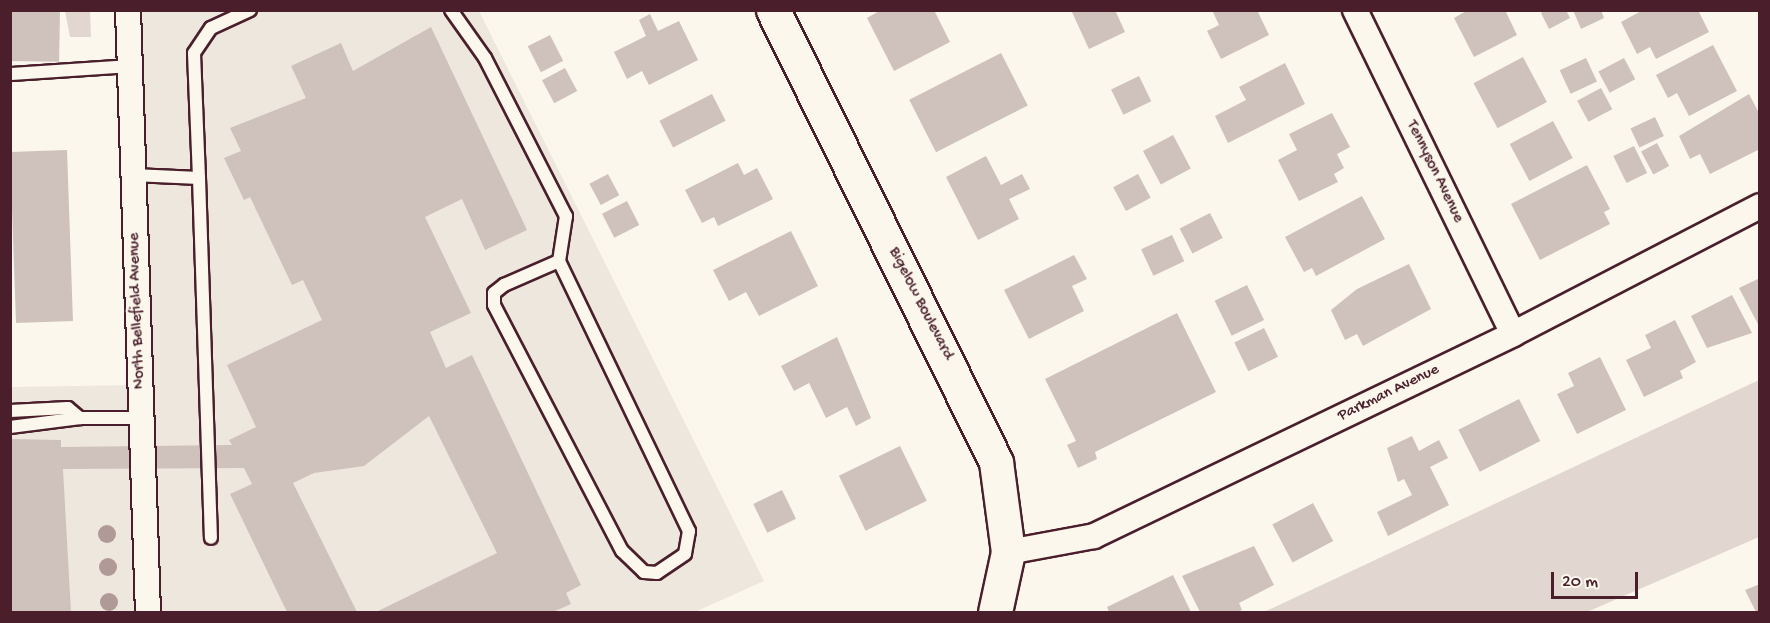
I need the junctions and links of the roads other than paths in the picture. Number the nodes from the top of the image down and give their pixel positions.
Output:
1 (128, 10) edge
2 (250, 10) edge
3 (451, 10) edge
4 (773, 10) edge
5 (1355, 10) edge
6 (129, 66) junction
7 (10, 74) edge
8 (133, 175) junction
9 (199, 178) junction
10 (1760, 206) edge
11 (559, 261) junction
12 (1513, 334) junction
13 (10, 411) edge
14 (80, 418) junction
15 (142, 418) junction
16 (10, 427) edge
17 (211, 538) dead end
18 (1008, 552) junction
19 (148, 612) edge
20 (995, 612) edge

1 - 6 street, North Bellefield Avenue
2 - 9 lane
3 - 11 lane
4 - 18 main road, Bigelow Boulevard
5 - 12 street, Tennyson Avenue
6 - 7 lane
6 - 8 street, North Bellefield Avenue
8 - 9 lane
8 - 15 street, North Bellefield Avenue
9 - 17 lane
10 - 12 street, Parkman Avenue
11 - 11 lane
12 - 18 street, Parkman Avenue
13 - 14 lane
14 - 15 lane
14 - 16 lane
15 - 19 street, North Bellefield Avenue
18 - 20 main road, Bigelow Boulevard

